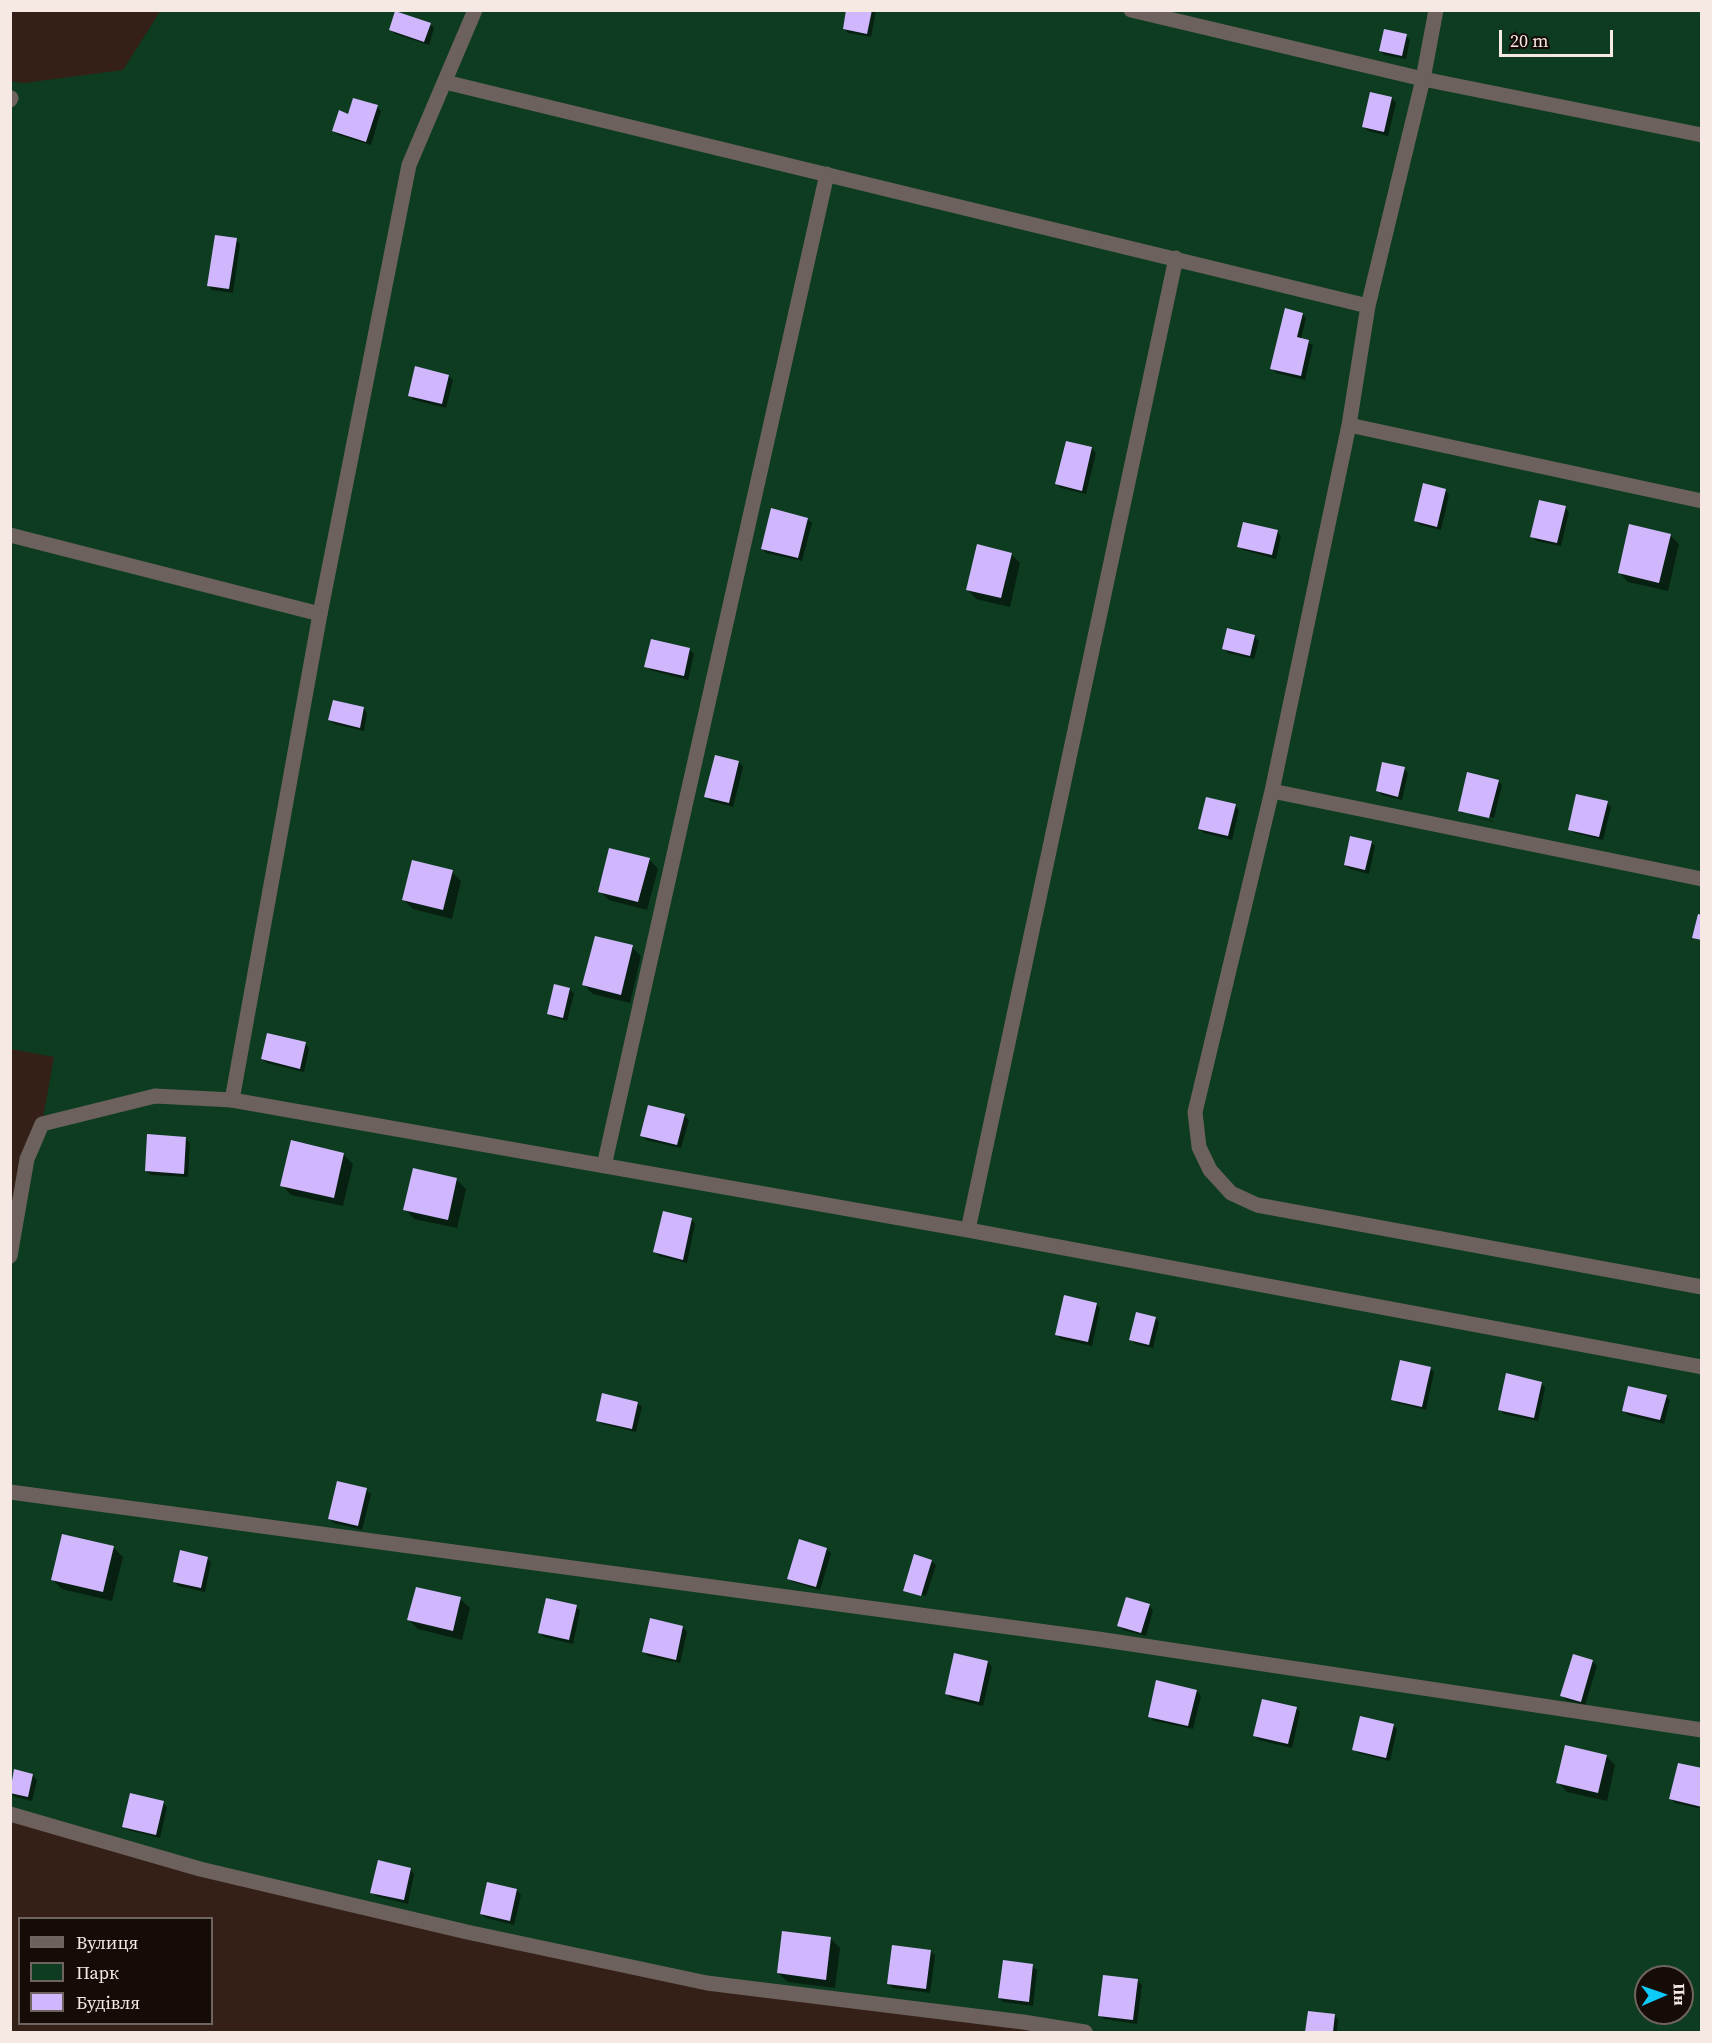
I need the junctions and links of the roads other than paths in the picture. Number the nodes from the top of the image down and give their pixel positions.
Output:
1 (475, 10) edge
2 (1131, 10) edge
3 (1436, 10) edge
4 (1423, 79) junction
5 (446, 82) junction
6 (1701, 135) edge
7 (827, 174) junction
8 (1176, 258) junction
9 (1368, 306) junction
10 (1348, 425) junction
11 (1701, 501) edge
12 (10, 535) edge
13 (320, 614) junction
14 (1272, 791) junction
15 (1701, 879) edge
16 (232, 1100) junction
17 (604, 1167) junction
18 (968, 1230) junction
19 (10, 1256) edge
20 (1701, 1287) edge
21 (1701, 1367) edge
22 (10, 1492) edge
23 (1701, 1730) edge
24 (10, 1814) edge
25 (1085, 2032) edge

1 - 5 street
2 - 4 street
3 - 4 street
4 - 6 street
4 - 9 street
5 - 7 street
5 - 13 street
7 - 8 street
7 - 17 street
8 - 9 street
8 - 18 street
9 - 10 street
10 - 11 street
10 - 14 street
12 - 13 street
13 - 16 street
14 - 15 street
14 - 20 street
16 - 17 street
16 - 19 street
17 - 18 street
18 - 21 street
22 - 23 street
24 - 25 street

